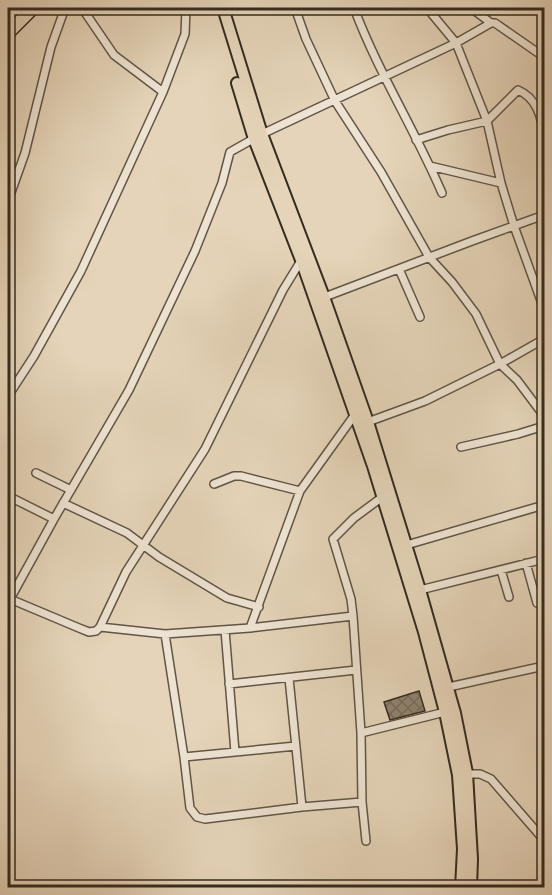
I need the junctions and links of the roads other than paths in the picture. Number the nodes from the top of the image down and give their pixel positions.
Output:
1 (33, 8) edge
2 (65, 8) edge
3 (82, 8) edge
4 (186, 8) edge
5 (216, 8) edge
6 (223, 8) edge
7 (295, 8) edge
8 (354, 8) edge
9 (427, 8) edge
10 (471, 8) edge
11 (491, 23) junction
12 (8, 33) edge
13 (456, 43) junction
14 (544, 57) edge
15 (383, 76) junction
16 (162, 92) junction
17 (336, 101) junction
18 (487, 121) junction
19 (258, 137) junction
20 (544, 137) edge
21 (416, 140) junction
22 (430, 166) junction
23 (501, 183) junction
24 (442, 193) dead end
25 (8, 201) edge
26 (544, 215) edge
27 (514, 226) junction
28 (304, 256) junction
29 (429, 257) junction
30 (399, 269) junction
31 (320, 299) junction
32 (544, 309) edge
33 (420, 317) dead end
34 (544, 339) edge
35 (500, 364) junction
36 (11, 385) edge
37 (8, 396) edge
38 (358, 412) junction
39 (544, 416) edge
40 (363, 424) junction
41 (544, 426) edge
42 (461, 447) dead end
43 (36, 473) dead end
44 (214, 484) dead end
45 (71, 490) junction
46 (300, 491) junction
47 (386, 494) junction
48 (8, 496) edge
49 (63, 503) junction
50 (544, 505) edge
51 (54, 519) junction
52 (143, 545) junction
53 (402, 546) junction
54 (544, 559) edge
55 (526, 563) junction
56 (501, 570) junction
57 (416, 591) junction
58 (509, 597) dead end
59 (9, 599) edge
60 (537, 603) dead end
61 (259, 607) junction
62 (353, 616) junction
63 (100, 627) junction
64 (250, 628) junction
65 (225, 630) junction
66 (165, 634) junction
67 (544, 666) edge
68 (356, 670) junction
69 (289, 678) junction
70 (229, 684) junction
71 (443, 688) junction
72 (445, 712) junction
73 (361, 733) junction
74 (296, 746) junction
75 (235, 752) junction
76 (184, 757) junction
77 (462, 774) junction
78 (362, 802) junction
79 (302, 807) junction
80 (544, 840) edge
81 (366, 841) dead end
82 (461, 888) edge
83 (471, 888) edge

1 - 12 highway
2 - 25 street
3 - 16 street
4 - 16 street
5 - 19 main road
6 - 19 main road
7 - 17 street
8 - 15 street
9 - 13 street
10 - 11 street
11 - 13 street
11 - 14 street
13 - 15 street
13 - 18 street
15 - 17 street
15 - 21 street
16 - 36 street
17 - 19 street
17 - 29 street
18 - 20 street
18 - 21 street
18 - 23 street
19 - 28 main road
19 - 45 street
21 - 22 street
22 - 23 street
22 - 24 street
23 - 27 street
26 - 27 street
27 - 29 street
27 - 32 street
28 - 31 main road
28 - 52 street
29 - 30 street
29 - 35 street
30 - 31 street
30 - 33 street
31 - 38 main road
34 - 35 street
35 - 39 street
35 - 40 street
36 - 37 street
38 - 40 main road
38 - 46 street
40 - 47 main road
41 - 42 street
43 - 45 street
44 - 46 street
45 - 49 street
46 - 61 street
47 - 53 main road
47 - 62 street
48 - 51 street
49 - 51 street
49 - 52 street
50 - 53 street
51 - 59 street
52 - 61 street
52 - 63 street
53 - 57 main road
54 - 55 street
55 - 56 street
55 - 60 street
56 - 57 street
56 - 58 street
57 - 71 main road
59 - 63 street
61 - 64 street
62 - 64 street
62 - 68 street
63 - 66 street
64 - 65 street
65 - 66 street
65 - 70 street
66 - 76 street
67 - 71 street
68 - 69 street
68 - 73 street
69 - 70 street
69 - 74 street
70 - 75 street
71 - 72 main road
71 - 77 main road
72 - 73 street
72 - 77 main road
73 - 78 street
74 - 75 street
74 - 79 street
75 - 76 street
76 - 79 street
77 - 80 street
77 - 82 main road
77 - 83 main road
78 - 79 street
78 - 81 street

